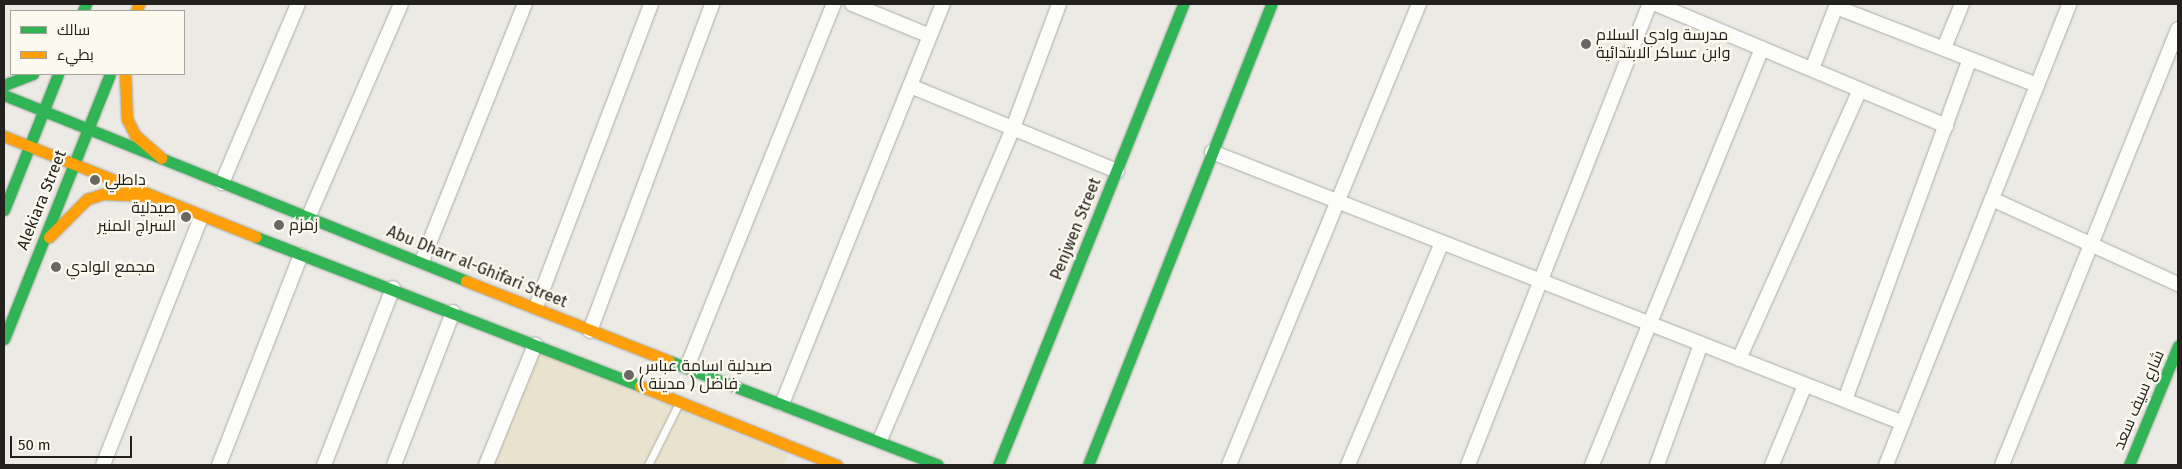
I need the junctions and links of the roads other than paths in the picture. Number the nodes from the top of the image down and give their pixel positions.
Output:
1 (298, 4) edge
2 (400, 4) edge
3 (525, 4) edge
4 (651, 4) edge
5 (712, 4) edge
6 (834, 4) edge
7 (852, 4) edge
8 (943, 4) edge
9 (1059, 4) edge
10 (1183, 4) edge
11 (1271, 4) edge
12 (1419, 4) edge
13 (1650, 4) edge
14 (1656, 4) edge
15 (1962, 4) edge
16 (2069, 4) edge
17 (1836, 5) edge
18 (873, 8) edge
19 (2178, 29) edge
20 (930, 36) junction
21 (1762, 48) junction
22 (1944, 48) junction
23 (1970, 59) junction
24 (1812, 70) junction
25 (31, 75) edge
26 (58, 75) edge
27 (110, 75) edge
28 (125, 75) edge
29 (2037, 85) junction
30 (4, 86) edge
31 (910, 86) junction
32 (1860, 90) junction
33 (4, 95) edge
34 (43, 111) junction
35 (1946, 126) junction
36 (88, 128) junction
37 (1013, 128) junction
38 (4, 136) edge
39 (30, 146) junction
40 (1212, 152) junction
41 (161, 158) junction
42 (74, 164) junction
43 (1117, 171) junction
44 (222, 183) junction
45 (152, 196) junction
46 (1992, 200) junction
47 (1338, 202) junction
48 (4, 210) edge
49 (201, 217) junction
50 (308, 218) junction
51 (1442, 243) junction
52 (2091, 244) junction
53 (42, 245) junction
54 (302, 255) junction
55 (422, 261) junction
56 (1540, 281) junction
57 (2178, 284) edge
58 (393, 288) junction
59 (536, 307) junction
60 (454, 312) junction
61 (1650, 324) junction
62 (590, 331) junction
63 (606, 337) junction
64 (4, 339) edge
65 (535, 344) junction
66 (1701, 344) junction
67 (2178, 346) edge
68 (1739, 359) junction
69 (594, 367) junction
70 (687, 367) junction
71 (2165, 379) junction
72 (1805, 385) junction
73 (2178, 385) edge
74 (1845, 400) junction
75 (681, 401) junction
76 (782, 404) junction
77 (1903, 423) junction
78 (880, 440) junction
79 (103, 465) edge
80 (219, 465) edge
81 (324, 465) edge
82 (394, 465) edge
83 (486, 465) edge
84 (648, 465) edge
85 (837, 465) edge
86 (938, 465) edge
87 (998, 465) edge
88 (1088, 465) edge
89 (1229, 465) edge
90 (1348, 465) edge
91 (1468, 465) edge
92 (1592, 465) edge
93 (1657, 465) edge
94 (1772, 465) edge
95 (1886, 465) edge
96 (2002, 465) edge
97 (2129, 465) edge

1 - 44 street
2 - 50 street
3 - 55 street
4 - 59 street
5 - 62 street
6 - 70 street
7 - 18 street
8 - 20 street
9 - 37 street
10 - 43 main road, Penjwen Street
11 - 40 main road
12 - 47 street
13 - 56 street
14 - 21 street
15 - 22 street
16 - 29 street
17 - 22 street
17 - 24 street
18 - 20 street
19 - 52 street
20 - 31 street
21 - 24 street
21 - 61 street
22 - 23 street
23 - 29 street
23 - 35 street
24 - 32 street
25 - 30 main road
26 - 34 main road, Alekiara Street
27 - 36 main road, Alekiara Street
28 - 41 main road
29 - 46 street
31 - 37 street
31 - 76 street
32 - 35 street
32 - 68 street
33 - 34 main road, Abu Dharr al-Ghifari Street
34 - 36 main road, Abu Dharr al-Ghifari Street
34 - 39 main road, Alekiara Street
35 - 74 street
36 - 41 main road, Abu Dharr al-Ghifari Street
36 - 42 main road, Alekiara Street
37 - 43 street
37 - 78 street
38 - 39 main road
39 - 42 main road
39 - 48 main road, Alekiara Street
40 - 47 street
40 - 88 main road
41 - 44 main road, Abu Dharr al-Ghifari Street
42 - 45 main road
42 - 53 main road, Alekiara Street
43 - 87 main road, Penjwen Street
44 - 50 main road, Abu Dharr al-Ghifari Street
45 - 49 main road
45 - 53 main road
46 - 52 street
46 - 77 street
47 - 51 street
47 - 89 street
49 - 54 main road
49 - 79 street
50 - 55 main road, Abu Dharr al-Ghifari Street
51 - 56 street
51 - 90 street
52 - 57 street
52 - 96 street
53 - 64 main road, Alekiara Street
54 - 58 main road
54 - 80 street
55 - 59 main road, Abu Dharr al-Ghifari Street
56 - 61 street
56 - 91 street
58 - 60 main road
58 - 81 street
59 - 62 main road, Abu Dharr al-Ghifari Street
60 - 65 main road
60 - 82 street
61 - 66 street
61 - 92 street
62 - 63 main road, Abu Dharr al-Ghifari Street
63 - 69 main road
63 - 70 main road, Abu Dharr al-Ghifari Street
65 - 69 main road
65 - 83 street
66 - 68 street
66 - 93 street
67 - 71 main road, شارع سيف سعد
68 - 72 street
69 - 75 main road
70 - 76 main road, Abu Dharr al-Ghifari Street
71 - 73 main road
71 - 97 main road, شارع سيف سعد
72 - 74 street
72 - 94 street
74 - 77 street
75 - 84 lane
75 - 85 main road
76 - 78 main road, Abu Dharr al-Ghifari Street
77 - 95 street
78 - 86 main road, Abu Dharr al-Ghifari Street

